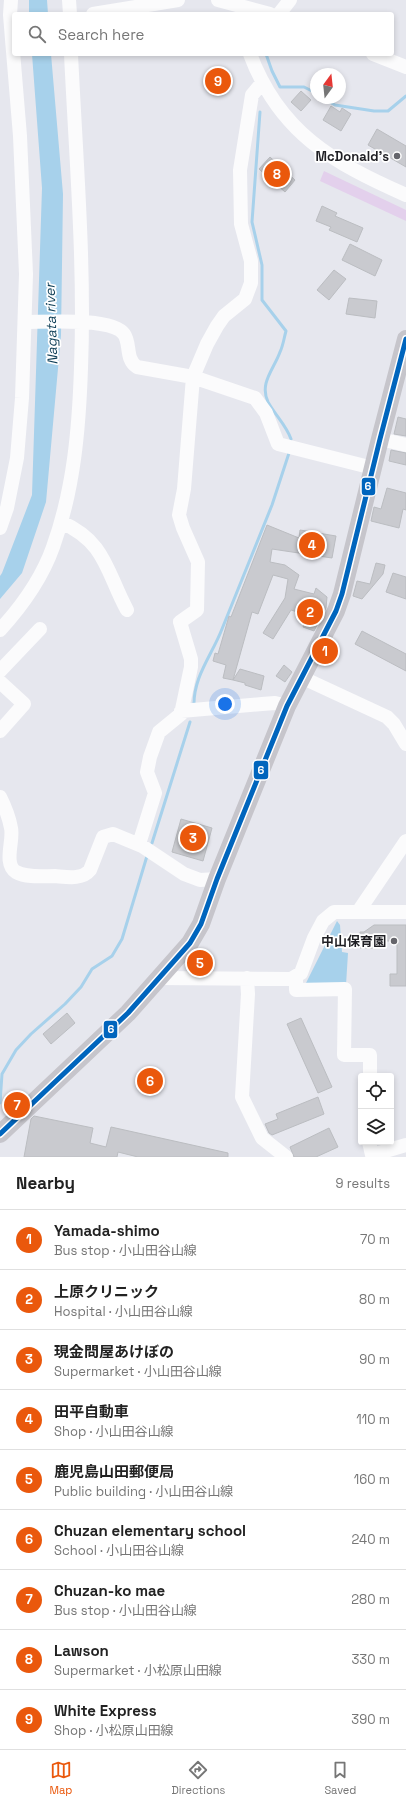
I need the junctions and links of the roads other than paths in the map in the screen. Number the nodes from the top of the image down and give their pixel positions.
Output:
1 (11, 0) edge
2 (69, 0) edge
3 (178, 0) edge
4 (218, 0) edge
5 (290, 0) edge
6 (240, 7) edge
7 (70, 12) edge
8 (105, 12) edge
9 (261, 12) edge
10 (281, 12) edge
11 (8, 28) edge
12 (71, 56) edge
13 (251, 56) edge
14 (378, 56) edge
15 (406, 67) edge
16 (262, 82) junction
17 (406, 195) edge
18 (25, 322) junction
19 (82, 322) junction
20 (406, 339) edge
21 (193, 377) junction
22 (380, 439) junction
23 (406, 445) edge
24 (373, 468) junction
25 (61, 522) junction
26 (0, 528) edge
27 (127, 610) dead end
28 (40, 629) dead end
29 (0, 630) edge
30 (0, 672) edge
31 (303, 678) junction
32 (0, 682) edge
33 (287, 706) junction
34 (181, 711) junction
35 (0, 731) edge
36 (406, 744) edge
37 (0, 796) edge
38 (406, 841) edge
39 (139, 844) junction
40 (216, 879) junction
41 (358, 912) junction
42 (406, 912) edge
43 (160, 978) junction
44 (247, 978) junction
45 (296, 978) junction
46 (370, 1073) edge
47 (0, 1134) edge
48 (370, 1145) edge
49 (406, 1145) edge
50 (286, 1157) edge

1 - 11 street
2 - 7 street
3 - 8 street
4 - 6 street
5 - 10 street
6 - 9 street
11 - 18 street
12 - 19 street
13 - 16 street
14 - 15 street
16 - 17 street
16 - 21 street
18 - 19 street
18 - 26 street
19 - 21 street
19 - 25 street
20 - 22 main road
21 - 24 street
21 - 34 street
22 - 23 street
22 - 24 main road
24 - 31 main road
25 - 27 street
25 - 29 street
28 - 30 street
31 - 33 main road
31 - 36 street
32 - 35 street
33 - 34 street
33 - 40 main road
34 - 39 street
37 - 39 street
38 - 41 street
39 - 40 street
40 - 43 main road
41 - 42 street
41 - 45 street
43 - 44 street
43 - 47 main road
44 - 45 street
44 - 50 street
45 - 46 street
48 - 49 street

